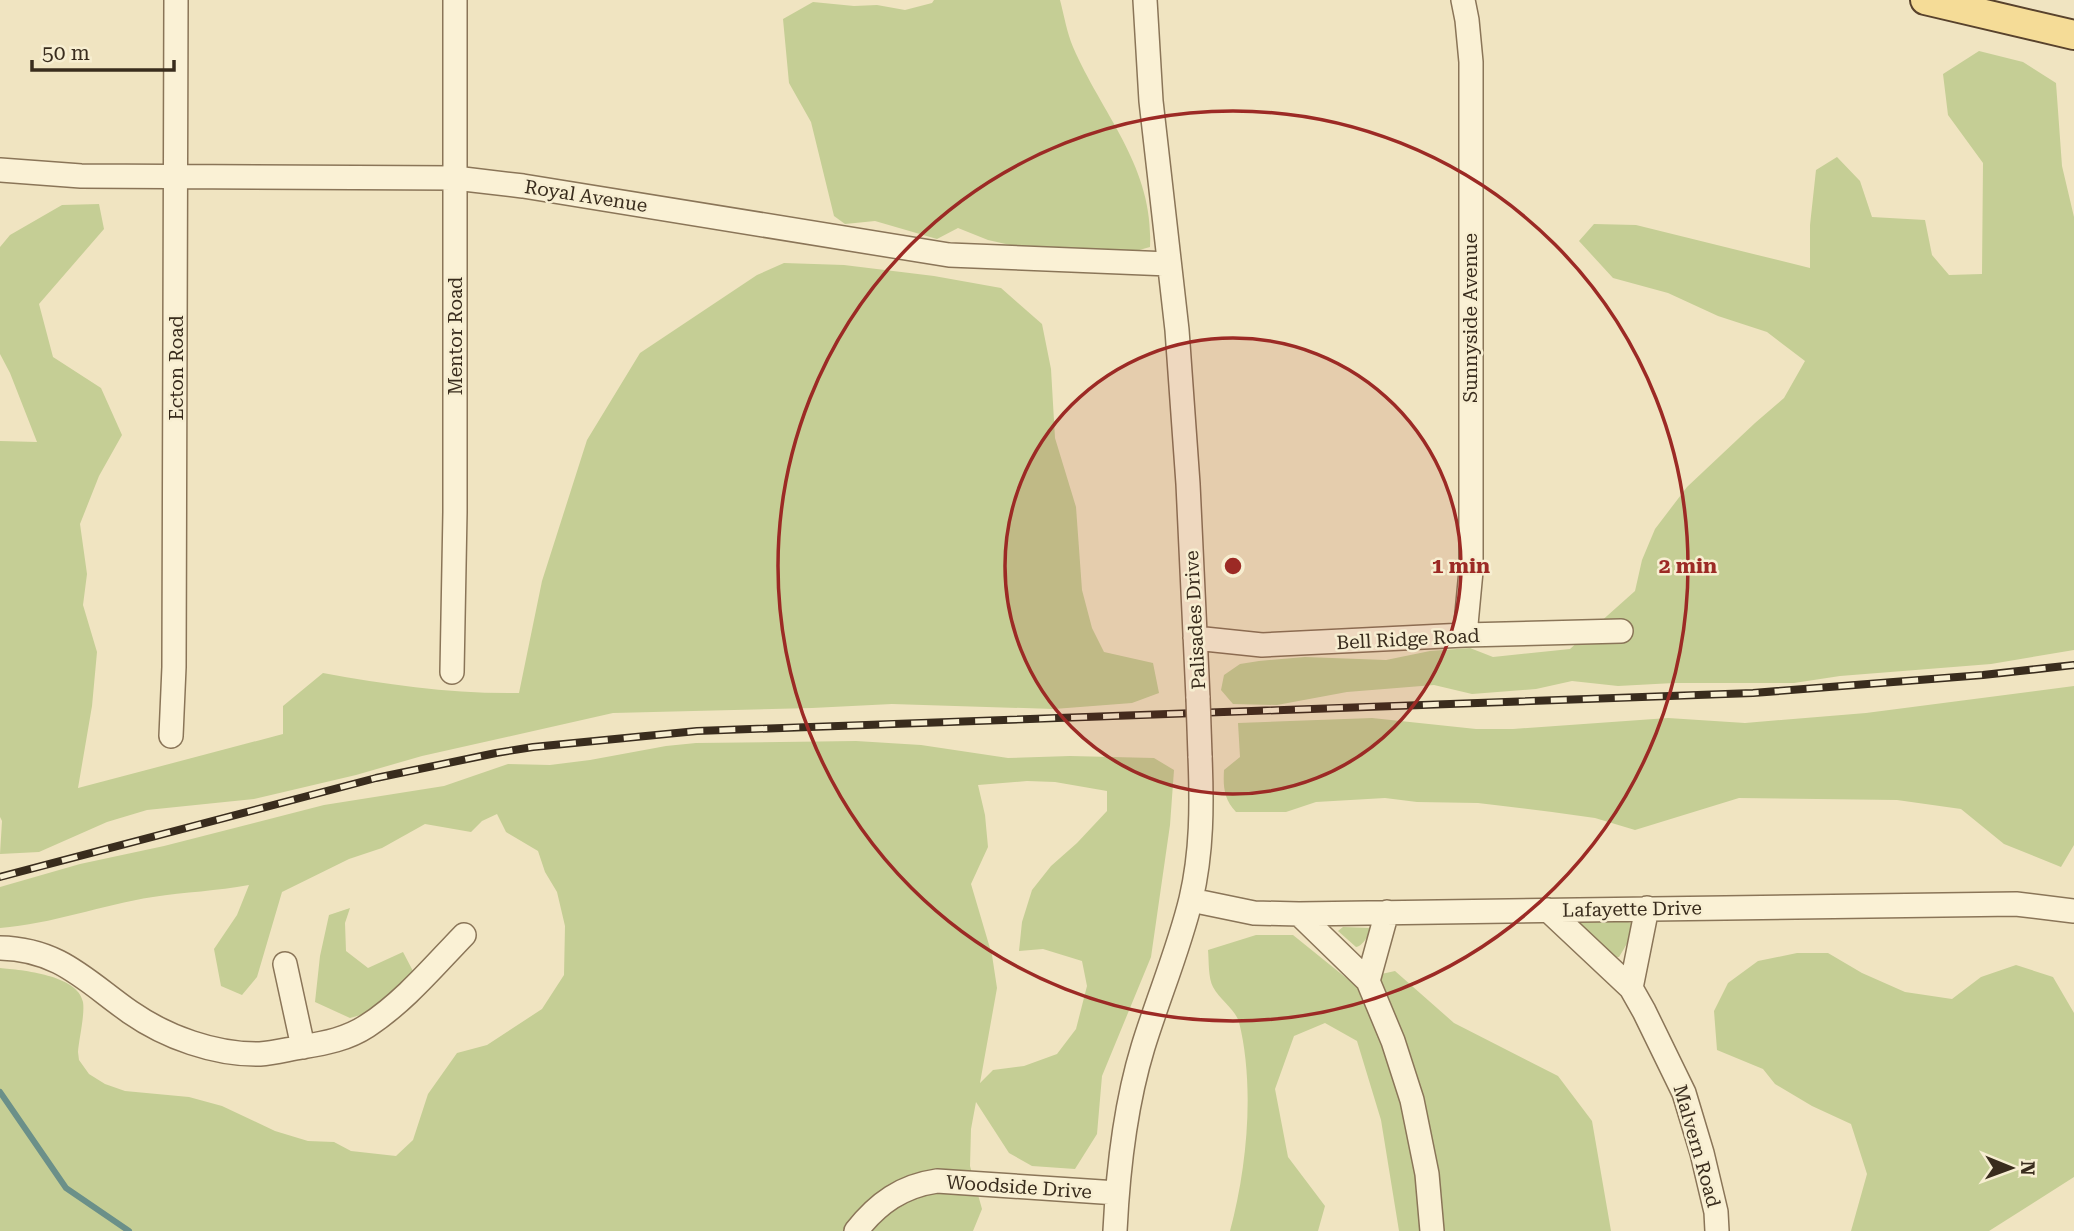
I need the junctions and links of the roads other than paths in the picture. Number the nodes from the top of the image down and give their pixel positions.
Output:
1 (177, 0) edge
2 (455, 0) edge
3 (1145, 0) edge
4 (1463, 0) edge
5 (1925, 0) edge
6 (2074, 35) edge
7 (0, 170) edge
8 (177, 177) junction
9 (454, 178) junction
10 (1169, 264) junction
11 (1621, 631) dead end
12 (1465, 635) junction
13 (1195, 638) junction
14 (452, 673) dead end
15 (171, 736) dead end
16 (1191, 900) junction
17 (1647, 908) junction
18 (1548, 910) junction
19 (2074, 911) edge
20 (1387, 912) junction
21 (1299, 915) junction
22 (464, 935) dead end
23 (0, 948) edge
24 (285, 964) dead end
25 (1368, 981) junction
26 (1631, 988) junction
27 (303, 1047) junction
28 (1116, 1194) junction
29 (856, 1231) edge
30 (1115, 1231) edge
31 (1432, 1231) edge
32 (1717, 1231) edge

1 - 8 street, Ecton Road
2 - 9 street, Mentor Road
3 - 10 street, Palisades Drive
4 - 12 street, Sunnyside Avenue
5 - 6 main road
7 - 8 street, Royal Avenue
8 - 9 street, Royal Avenue
8 - 15 street, Ecton Road
9 - 10 street, Royal Avenue
9 - 14 street, Mentor Road
10 - 13 street, Palisades Drive
11 - 12 street, Bell Ridge Road
12 - 13 street, Bell Ridge Road
13 - 16 street, Palisades Drive, bridge
16 - 21 street, Lafayette Drive
16 - 28 street, Palisades Drive
17 - 18 street, Lafayette Drive
17 - 19 street, Lafayette Drive
17 - 26 street
18 - 20 street, Lafayette Drive
18 - 26 street, Malvern Road
20 - 21 street, Lafayette Drive
20 - 25 street
21 - 25 street
22 - 27 street
23 - 27 street
24 - 27 street
25 - 31 street
26 - 32 street, Malvern Road
28 - 29 street, Woodside Drive
28 - 30 street, Palisades Drive

